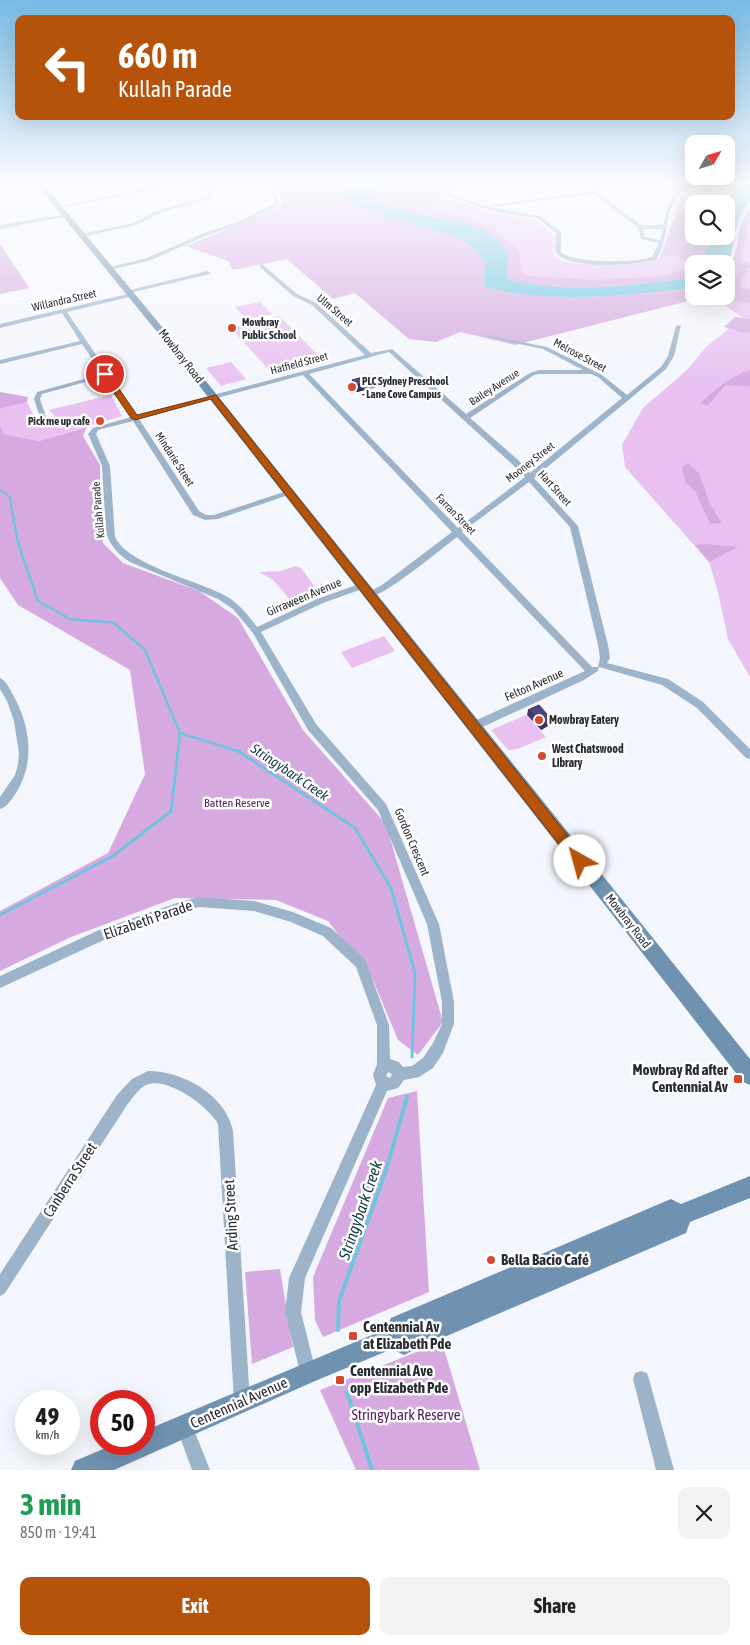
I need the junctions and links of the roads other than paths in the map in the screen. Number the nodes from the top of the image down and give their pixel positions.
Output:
1 (94, 250) edge
2 (170, 250) edge
3 (558, 250) edge
4 (659, 250) edge
5 (262, 266) dead end
6 (110, 268) junction
7 (208, 273) dead end
8 (131, 293) junction
9 (62, 311) junction
10 (0, 326) edge
11 (679, 326) dead end
12 (488, 336) dead end
13 (84, 342) junction
14 (390, 350) joint
15 (369, 354) junction
16 (0, 362) edge
17 (304, 372) junction
18 (593, 372) junction
19 (105, 374) junction
20 (213, 397) junction
21 (627, 399) junction
22 (43, 417) dead end
23 (466, 417) junction
24 (135, 418) junction
25 (530, 477) junction
26 (290, 493) junction
27 (457, 533) junction
28 (366, 591) junction
29 (256, 631) junction
30 (602, 665) junction
31 (591, 672) junction
32 (0, 682) edge
33 (4, 694) edge
34 (474, 726) junction
35 (750, 755) edge
36 (0, 805) edge
37 (0, 982) edge
38 (384, 1066) junction
39 (399, 1074) junction
40 (750, 1074) edge
41 (147, 1078) joint
42 (384, 1083) junction
43 (750, 1186) edge
44 (0, 1288) edge
45 (308, 1372) junction
46 (641, 1379) dead end
47 (242, 1402) junction
48 (184, 1426) junction
49 (84, 1470) edge
50 (201, 1470) edge
51 (665, 1470) edge

1 - 6 main road, Mowbray Road
2 - 6 street
3 - 4 street
5 - 15 street, Ulm Street
6 - 8 main road, Mowbray Road
7 - 8 street, Willandra Street
8 - 9 street, Willandra Street
8 - 20 main road, Mowbray Road
9 - 10 street, Willandra Street
9 - 13 street, Mindarie Street
11 - 21 street, Mooney Street
12 - 18 street, Melrose Street
13 - 16 street
13 - 19 street, Mindarie Street
14 - 15 street, Hatfield Street
14 - 23 street, Hart Street
15 - 17 street, Hatfield Street
17 - 20 street, Hatfield Street
17 - 27 street, Farran Street
18 - 21 street, Melrose Street
18 - 23 street, Bailey Avenue
19 - 22 street
19 - 24 street, Mindarie Street
20 - 24 street, Kullah Parade
20 - 26 main road, Mowbray Road
21 - 25 street, Mooney Street
23 - 25 street, Hart Street
24 - 26 street, Mindarie Street
24 - 29 street, Kullah Parade
25 - 27 street, Mooney Street
25 - 30 street, Hart Street
26 - 28 main road, Mowbray Road
27 - 28 street, Mooney Street
27 - 31 street, Farran Street
28 - 29 street, Girraween Avenue
28 - 34 main road, Mowbray Road
29 - 39 street, Gordon Crescent
30 - 31 street, Felton Avenue
30 - 35 street
31 - 34 street, Felton Avenue
32 - 33 street
33 - 36 street
34 - 40 main road, Mowbray Road
37 - 38 street, Elizabeth Parade
38 - 39 street
38 - 42 street
39 - 42 street
41 - 44 street, Canberra Street
41 - 47 street, Arding Street
42 - 45 street
43 - 45 main road, Centennial Avenue
45 - 47 main road, Centennial Avenue
46 - 51 street
47 - 48 main road, Centennial Avenue
48 - 49 main road, Centennial Avenue
48 - 50 street

